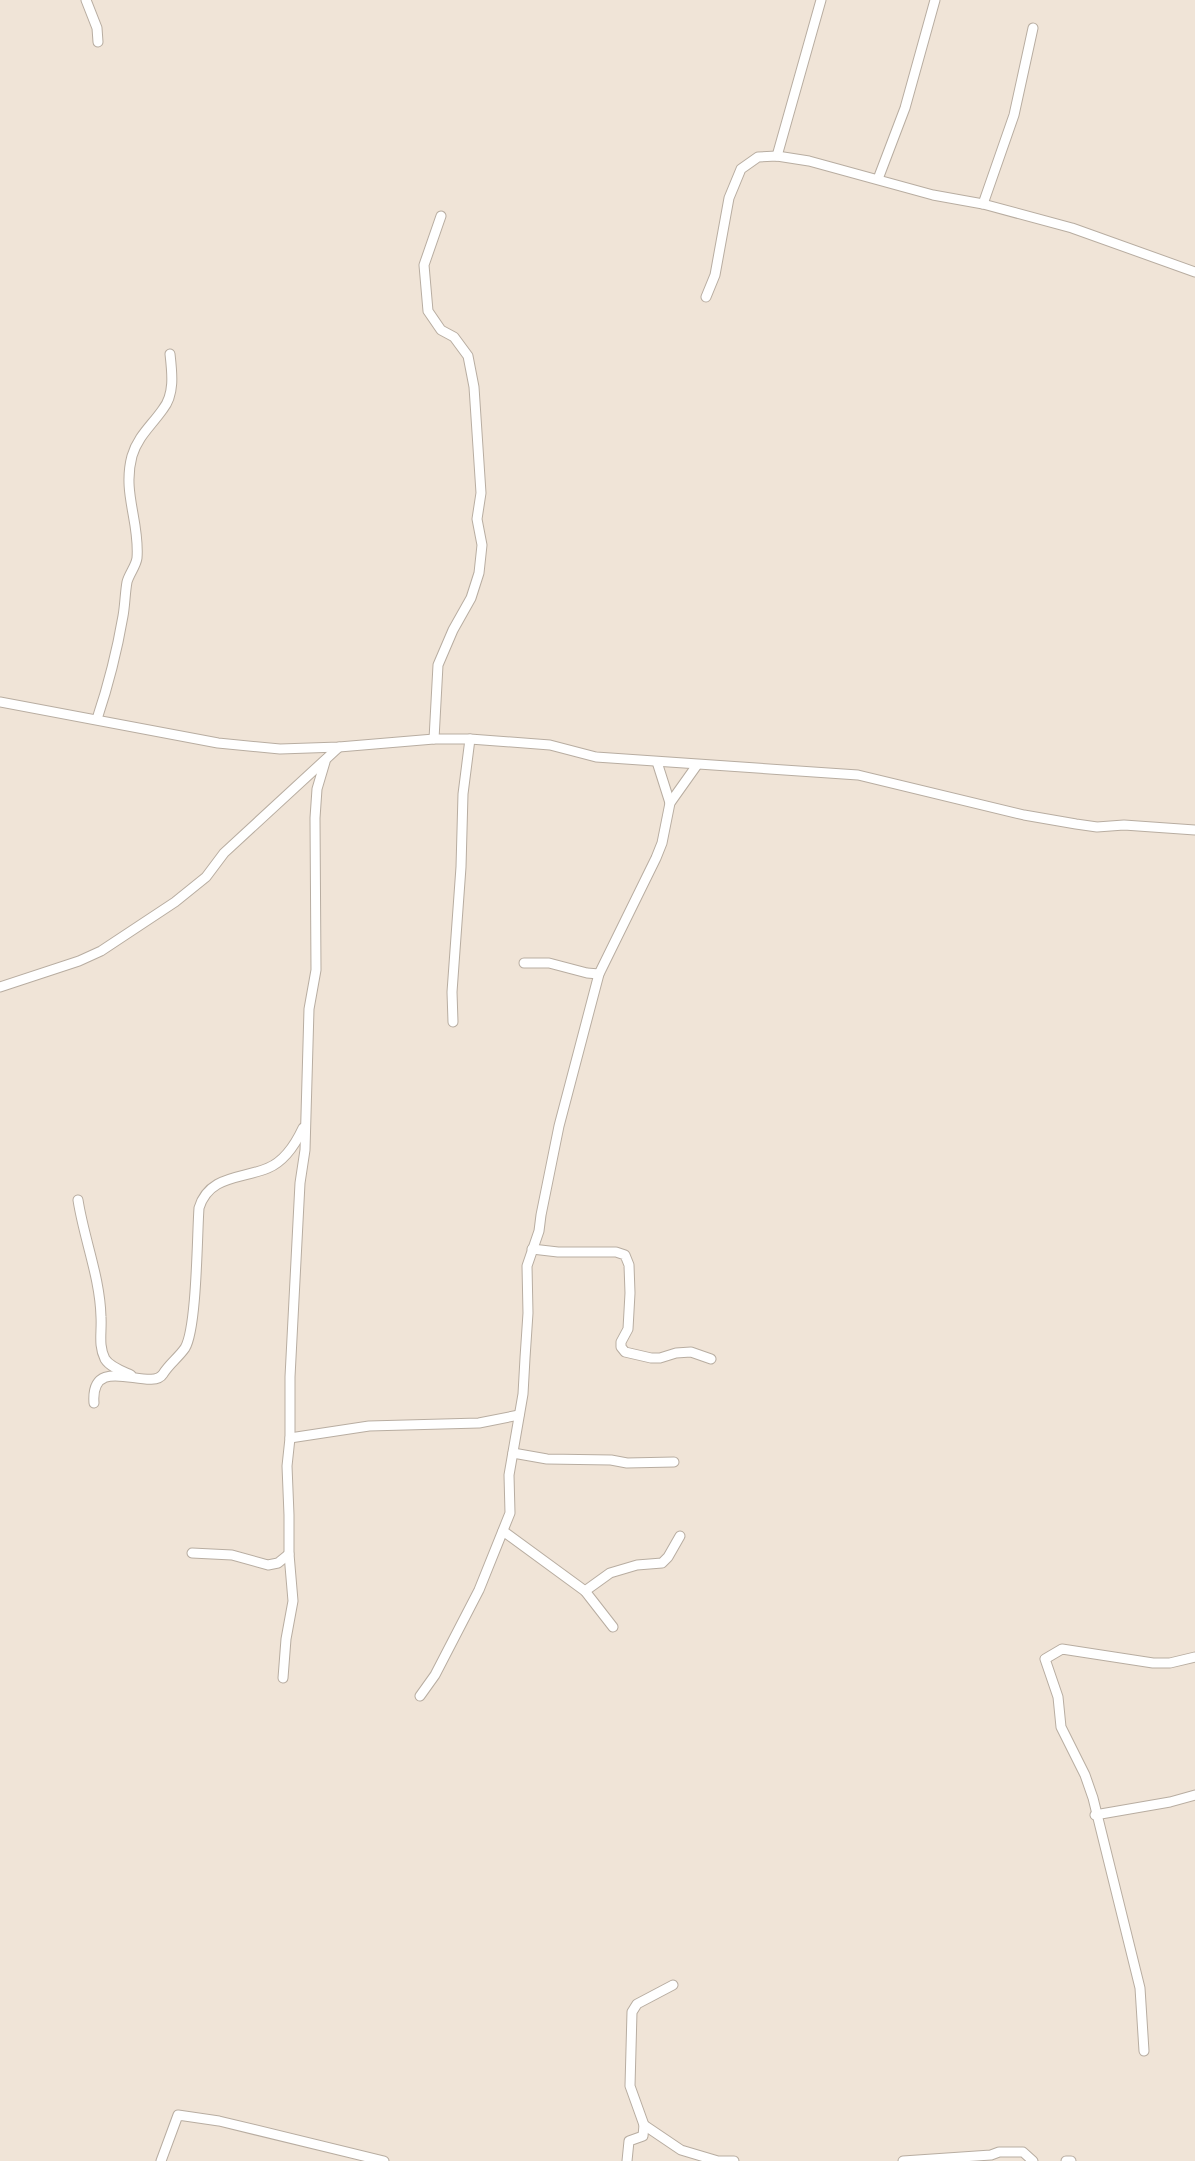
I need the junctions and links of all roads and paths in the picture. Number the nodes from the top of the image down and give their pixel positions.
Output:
1 (86, 0) edge
2 (821, 0) edge
3 (934, 0) edge
4 (1033, 28) dead end
5 (98, 42) dead end
6 (777, 156) junction
7 (878, 179) junction
8 (983, 204) junction
9 (441, 216) dead end
10 (1195, 272) edge
11 (706, 297) dead end
12 (170, 354) dead end
13 (0, 702) edge
14 (97, 719) junction
15 (434, 738) junction
16 (470, 739) junction
17 (339, 747) junction
18 (325, 762) junction
19 (658, 762) junction
20 (697, 765) junction
21 (670, 803) junction
22 (1195, 830) edge
23 (524, 962) dead end
24 (599, 974) junction
25 (0, 986) edge
26 (453, 1022) dead end
27 (304, 1126) junction
28 (78, 1200) dead end
29 (532, 1249) junction
30 (711, 1359) dead end
31 (138, 1377) junction
32 (94, 1403) dead end
33 (520, 1415) junction
34 (290, 1438) junction
35 (513, 1453) junction
36 (674, 1462) dead end
37 (503, 1531) junction
38 (680, 1536) dead end
39 (192, 1554) dead end
40 (289, 1554) junction
41 (585, 1591) junction
42 (613, 1627) dead end
43 (1195, 1657) edge
44 (283, 1678) dead end
45 (420, 1696) dead end
46 (1195, 1795) edge
47 (1096, 1815) junction
48 (674, 1985) dead end
49 (1144, 2051) dead end
50 (644, 2125) junction
51 (161, 2161) edge
52 (384, 2161) edge
53 (627, 2161) edge
54 (734, 2161) edge
55 (902, 2161) edge
56 (1033, 2161) edge
57 (1066, 2161) edge
58 (1072, 2161) edge

1 - 5 street
2 - 6 street
3 - 7 street
4 - 8 street
6 - 7 street
6 - 11 street
7 - 8 street
8 - 10 street
9 - 15 street
12 - 14 street
13 - 14 street
14 - 17 street
15 - 16 street
15 - 17 street
16 - 19 street
16 - 26 street
17 - 18 street
18 - 25 street
18 - 27 street
19 - 20 street
19 - 21 street
20 - 21 street
20 - 22 street
21 - 24 street
23 - 24 street
24 - 29 street
27 - 31 street
27 - 34 street
28 - 31 street
29 - 30 street
29 - 33 street
31 - 32 street
33 - 34 street
33 - 35 street
34 - 40 street
35 - 36 street
35 - 37 street
37 - 41 street
37 - 45 street
38 - 41 street
39 - 40 street
40 - 44 street
41 - 42 street
43 - 47 street
46 - 47 street
47 - 49 street
48 - 50 street
50 - 53 street
50 - 54 street
51 - 52 street
55 - 56 street
57 - 58 street

